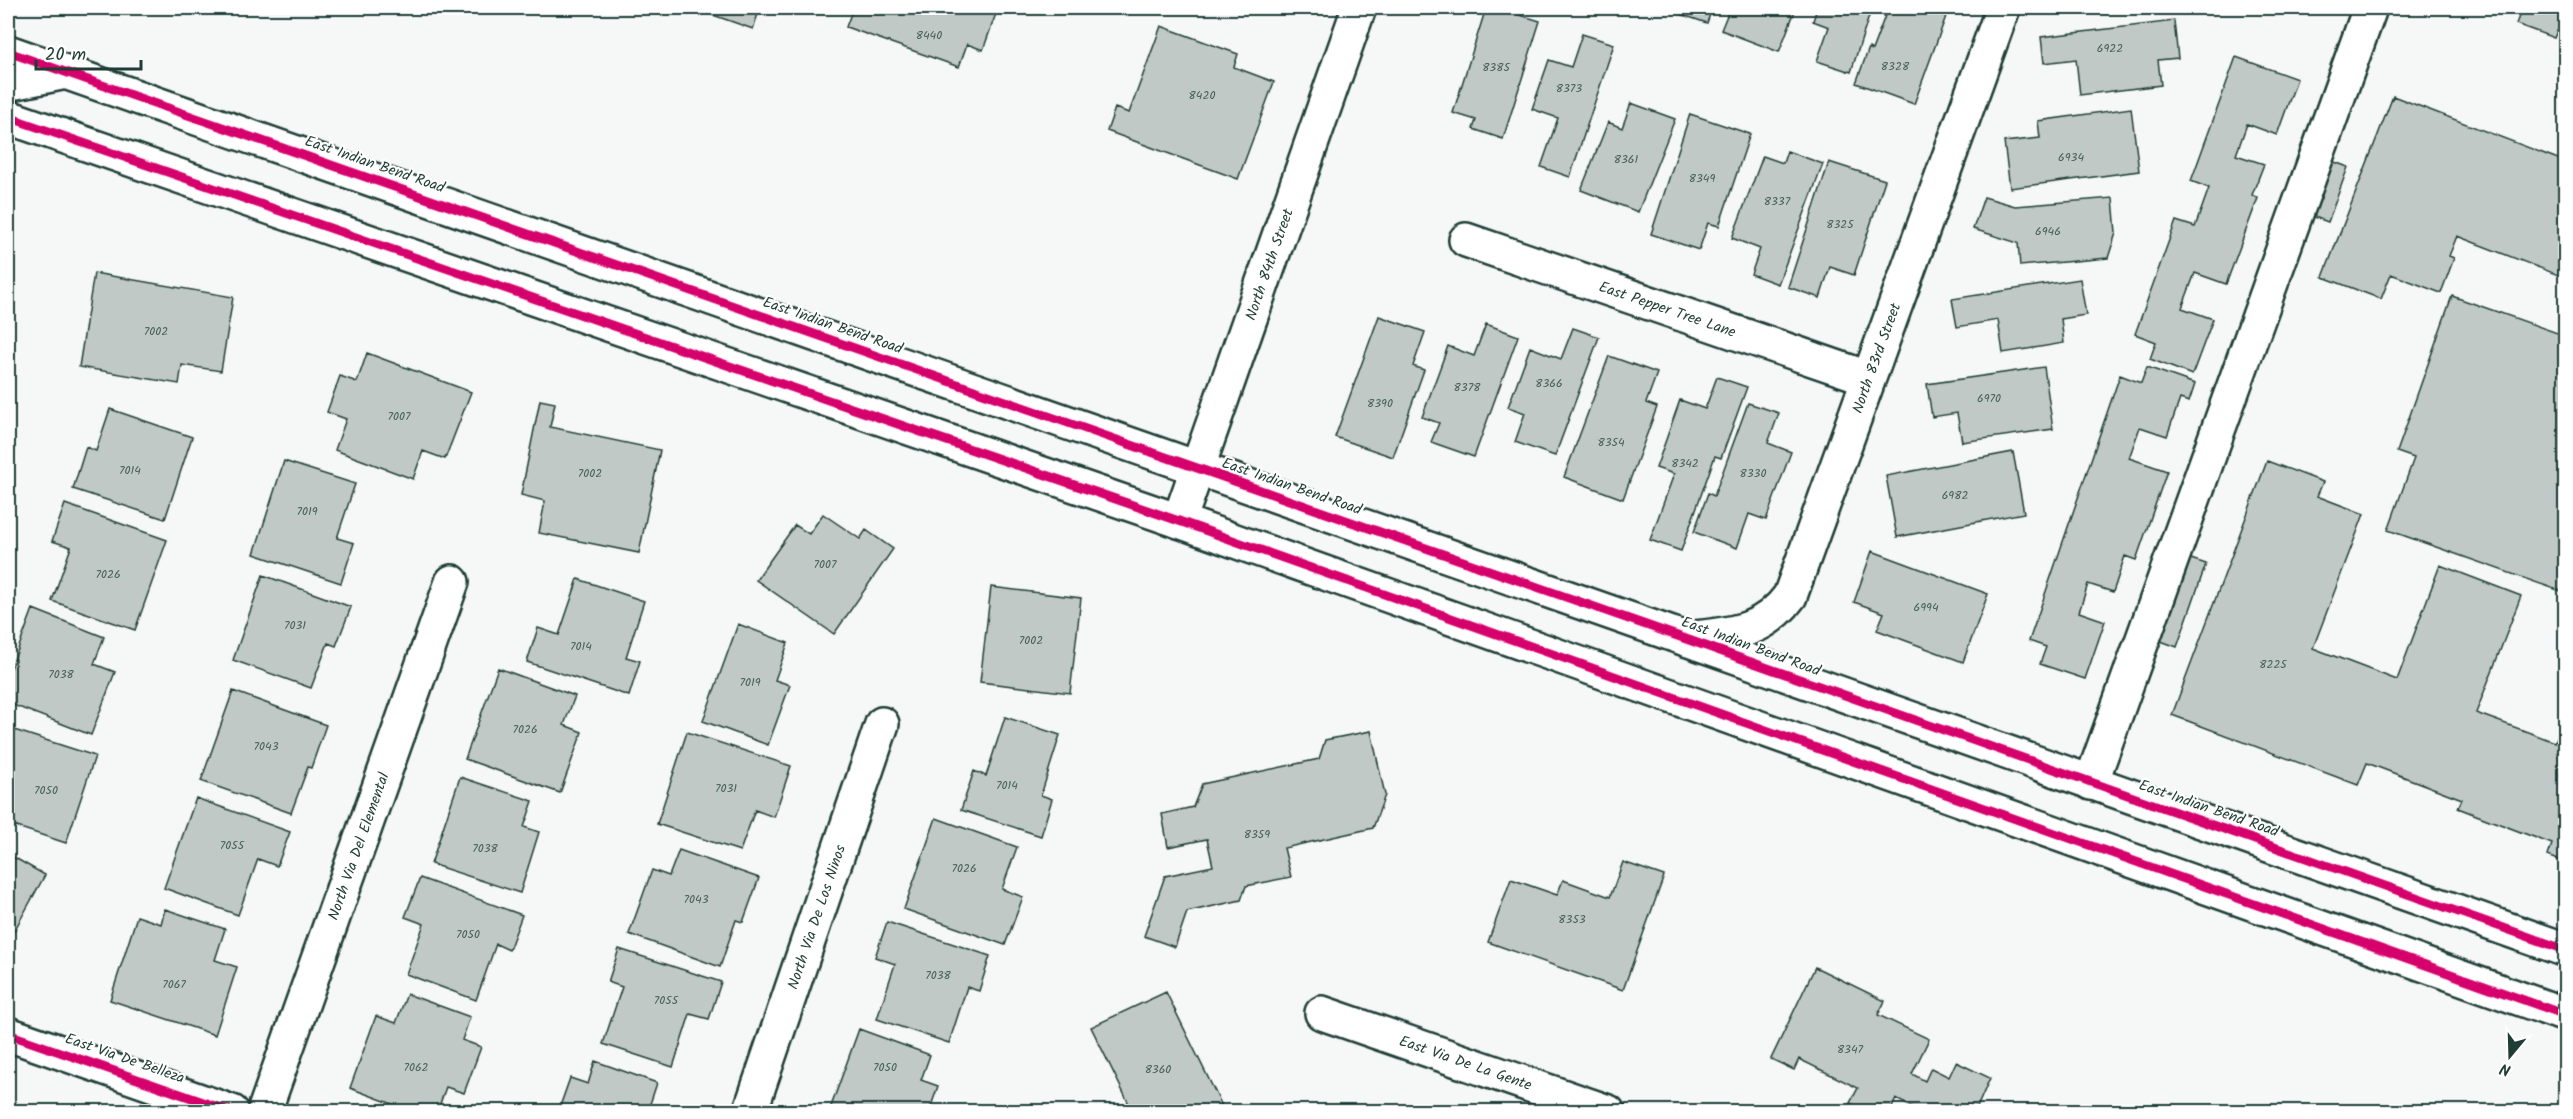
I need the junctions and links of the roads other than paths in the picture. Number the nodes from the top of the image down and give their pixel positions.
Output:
1 (1359, 8) edge
2 (2003, 8) edge
3 (2369, 11) dead end
4 (8, 52) edge
5 (66, 72) junction
6 (8, 79) edge
7 (8, 117) edge
8 (1466, 240) dead end
9 (1868, 378) junction
10 (1198, 469) junction
11 (1179, 522) junction
12 (452, 582) dead end
13 (1686, 639) junction
14 (882, 724) dead end
15 (2091, 783) junction
16 (2565, 950) edge
17 (1322, 1013) dead end
18 (2565, 1015) edge
19 (8, 1034) edge
20 (232, 1112) edge
21 (264, 1112) edge
22 (750, 1112) edge
23 (1608, 1112) edge

1 - 10 main road, North 84th Street
2 - 9 main road, North 83rd Street
3 - 15 main road
4 - 5 main road, East Indian Bend Road
5 - 6 main road
5 - 10 main road, East Indian Bend Road
7 - 11 main road
8 - 9 main road, East Pepper Tree Lane
9 - 13 main road, North 83rd Street
10 - 11 main road, North 84th Street
10 - 13 main road, East Indian Bend Road
11 - 18 main road
12 - 21 main road, North Via Del Elemental
13 - 15 main road, East Indian Bend Road
14 - 22 main road, North Via De Los Ninos
15 - 16 main road, East Indian Bend Road
17 - 23 main road, East Via De La Gente
19 - 20 main road, East Via De Belleza

